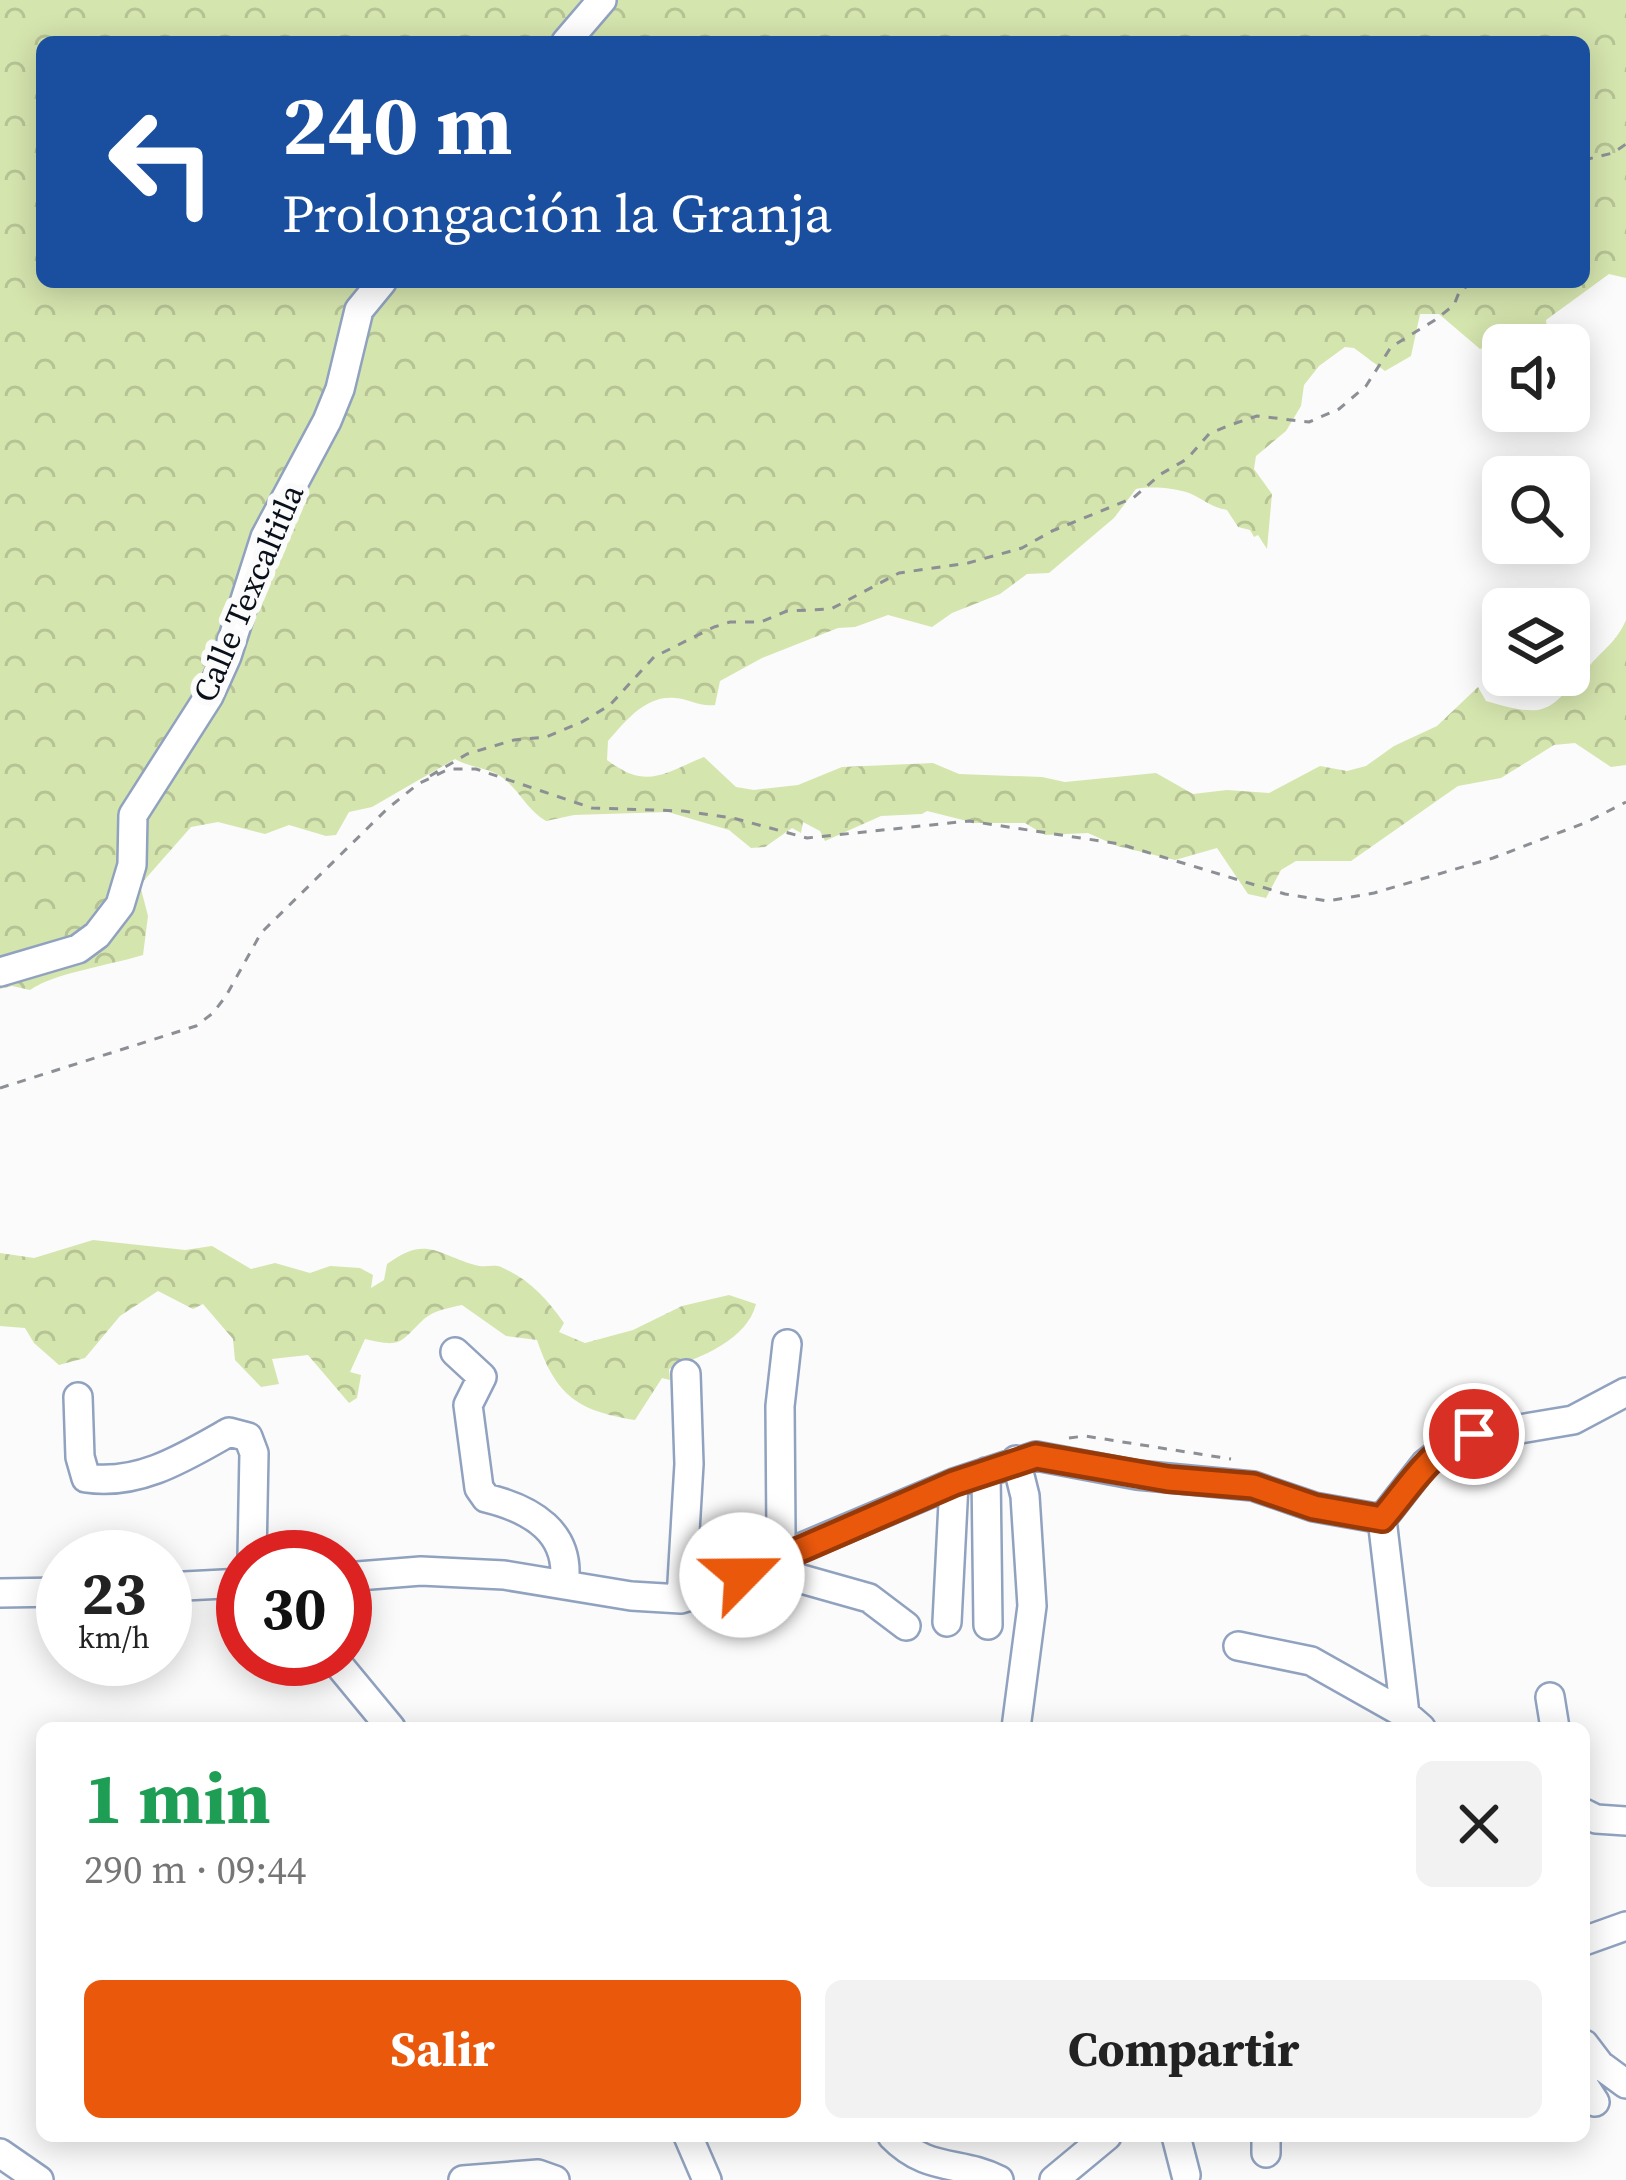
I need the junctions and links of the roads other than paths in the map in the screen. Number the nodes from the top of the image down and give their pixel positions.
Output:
1 (602, 0) edge
2 (571, 36) edge
3 (377, 288) edge
4 (0, 972) edge
5 (787, 1344) dead end
6 (455, 1352) dead end
7 (686, 1374) dead end
8 (1626, 1392) edge
9 (78, 1397) dead end
10 (1016, 1460) junction
11 (986, 1472) junction
12 (954, 1483) junction
13 (1382, 1519) junction
14 (253, 1530) edge
15 (767, 1562) junction
16 (372, 1576) edge
17 (565, 1585) junction
18 (36, 1596) edge
19 (681, 1599) junction
20 (5, 1600) edge
21 (947, 1622) dead end
22 (988, 1625) dead end
23 (905, 1626) dead end
24 (1238, 1646) dead end
25 (356, 1686) edge
26 (1550, 1696) dead end
27 (386, 1722) edge
28 (1022, 1722) edge
29 (1411, 1722) edge
30 (1414, 1722) edge
31 (1554, 1722) edge
32 (1590, 1816) edge
33 (1626, 1821) edge
34 (1626, 1926) edge
35 (1590, 1939) edge
36 (1590, 2052) edge
37 (1626, 2084) edge
38 (691, 2142) edge
39 (898, 2142) edge
40 (1100, 2142) edge
41 (1178, 2142) edge
42 (0, 2152) edge
43 (1186, 2175) dead end
44 (39, 2180) edge
45 (463, 2180) edge
46 (555, 2180) edge
47 (707, 2180) edge
48 (999, 2180) edge
49 (1054, 2180) edge

1 - 2 street
3 - 4 street, Calle Texcaltitla
5 - 15 street
6 - 17 street
7 - 19 street
8 - 13 street
9 - 14 street
10 - 11 street
10 - 13 street
10 - 28 street
11 - 12 street
11 - 22 street
12 - 15 street
12 - 21 street
13 - 30 street
15 - 19 street
15 - 23 street
16 - 17 street
17 - 19 street
18 - 20 street
24 - 29 street
25 - 27 street
26 - 31 street
32 - 33 street
34 - 35 street
36 - 37 street
38 - 47 street
39 - 48 street
40 - 49 street
41 - 43 street
42 - 44 street
45 - 46 street

